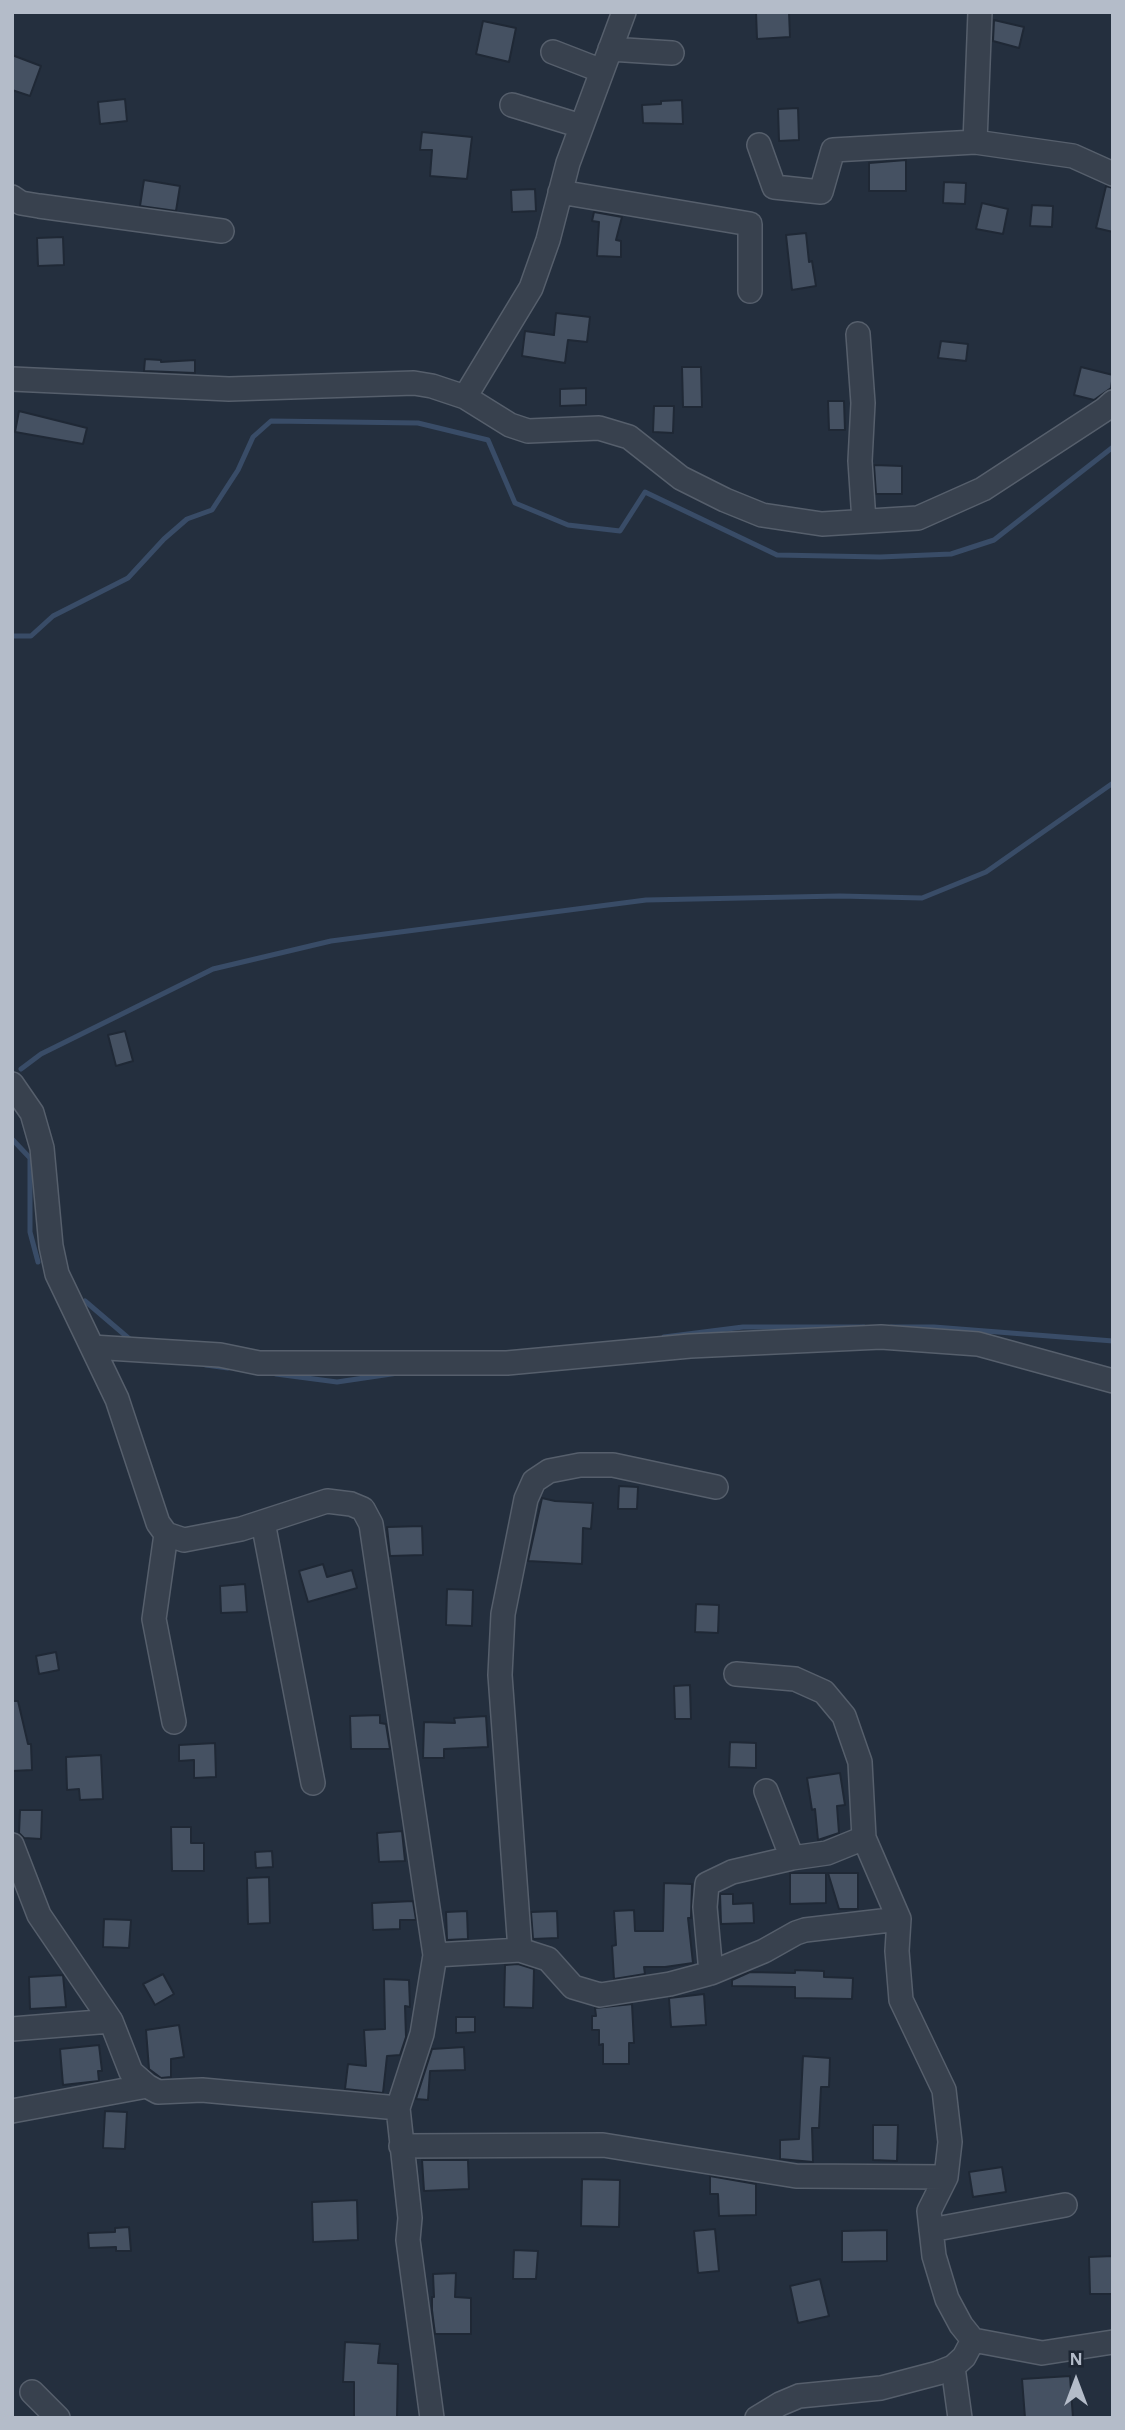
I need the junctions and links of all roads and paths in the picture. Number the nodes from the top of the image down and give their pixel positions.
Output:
1 (624, 12) edge
2 (981, 12) edge
3 (610, 49) junction
4 (553, 52) dead end
5 (672, 53) dead end
6 (602, 71) junction
7 (512, 105) dead end
8 (581, 126) junction
9 (975, 142) junction
10 (759, 145) dead end
11 (1113, 174) edge
12 (560, 192) junction
13 (12, 197) edge
14 (222, 231) dead end
15 (750, 291) dead end
16 (858, 334) dead end
17 (12, 379) edge
18 (465, 397) junction
19 (1113, 402) edge
20 (864, 521) junction
21 (12, 1084) edge
22 (92, 1347) junction
23 (1113, 1381) edge
24 (716, 1487) dead end
25 (264, 1522) junction
26 (166, 1534) junction
27 (736, 1674) dead end
28 (174, 1722) dead end
29 (313, 1783) dead end
30 (766, 1791) dead end
31 (864, 1838) junction
32 (12, 1845) edge
33 (792, 1858) junction
34 (899, 1919) junction
35 (520, 1950) junction
36 (435, 1955) junction
37 (711, 1973) junction
38 (111, 2021) junction
39 (12, 2029) edge
40 (147, 2086) junction
41 (398, 2108) junction
42 (12, 2111) edge
43 (401, 2146) junction
44 (946, 2177) junction
45 (1065, 2204) dead end
46 (931, 2230) junction
47 (973, 2340) junction
48 (1113, 2342) edge
49 (953, 2367) junction
50 (32, 2392) dead end
51 (58, 2418) edge
52 (432, 2418) edge
53 (757, 2418) edge
54 (960, 2418) edge

1 - 3 street
2 - 9 street
3 - 5 street
3 - 6 street
4 - 6 street
6 - 8 street
7 - 8 street
8 - 12 street
9 - 10 street
9 - 11 street
12 - 15 street
12 - 18 street
13 - 14 street
16 - 20 street
17 - 18 street
18 - 20 street
19 - 20 street
21 - 22 street
22 - 23 street
22 - 26 street
24 - 35 street
25 - 26 street
25 - 29 street
25 - 36 street
26 - 28 street
27 - 31 street
30 - 33 street
31 - 33 street
31 - 34 street
32 - 38 street
33 - 37 street
34 - 37 street
34 - 44 street
35 - 36 street
35 - 37 street
36 - 41 street
38 - 39 street
38 - 40 street
40 - 41 street
40 - 42 street
41 - 43 street
43 - 44 street
43 - 52 street
44 - 46 street
45 - 46 street
46 - 47 street
47 - 48 street
47 - 49 street
49 - 53 street
49 - 54 street
50 - 51 street

